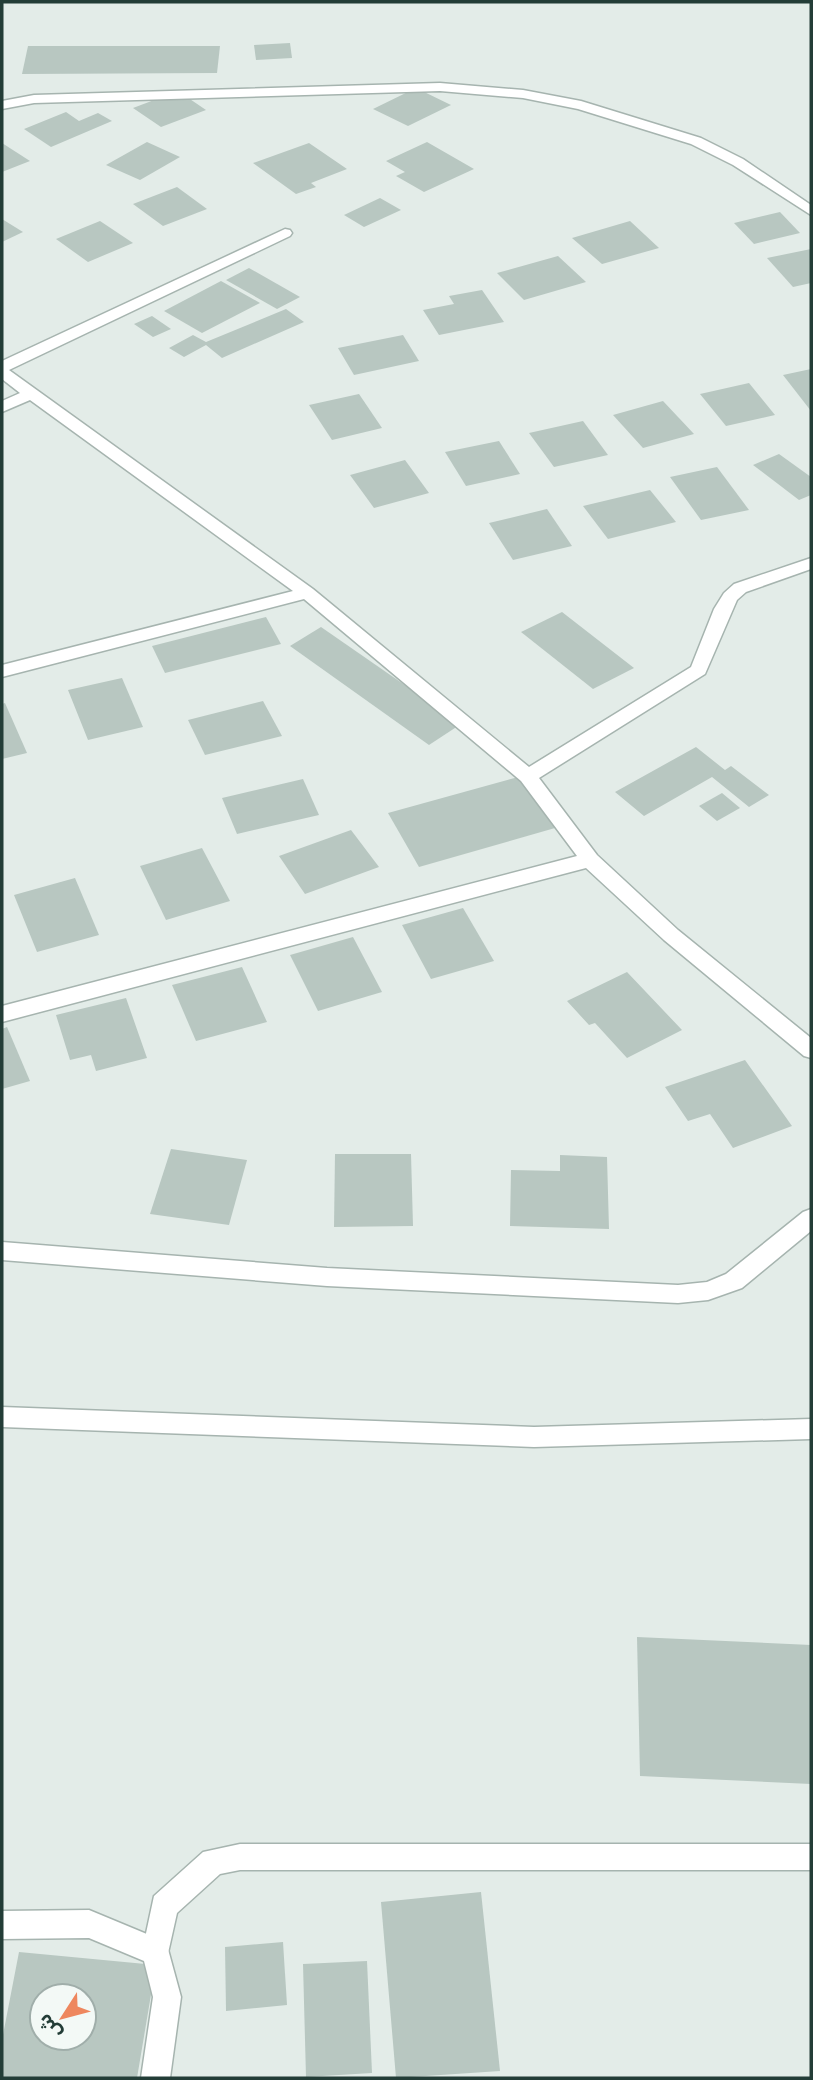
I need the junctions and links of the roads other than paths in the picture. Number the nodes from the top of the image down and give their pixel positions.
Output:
1 (2, 105) edge
2 (811, 211) edge
3 (285, 233) dead end
4 (2, 370) edge
5 (30, 394) junction
6 (2, 407) edge
7 (811, 562) edge
8 (307, 593) junction
9 (2, 671) edge
10 (528, 776) junction
11 (590, 860) junction
12 (2, 1014) edge
13 (811, 1050) edge
14 (811, 1218) edge
15 (2, 1251) edge
16 (2, 1417) edge
17 (811, 1429) edge
18 (811, 1857) edge
19 (2, 1925) edge
20 (156, 1952) junction
21 (156, 2078) edge

1 - 2 street
3 - 4 street
4 - 5 street
5 - 6 street
5 - 8 street
7 - 10 street
8 - 9 street
8 - 10 street
10 - 11 street
11 - 12 street
11 - 13 street
14 - 15 street
16 - 17 street
18 - 20 street
19 - 20 street
20 - 21 street

